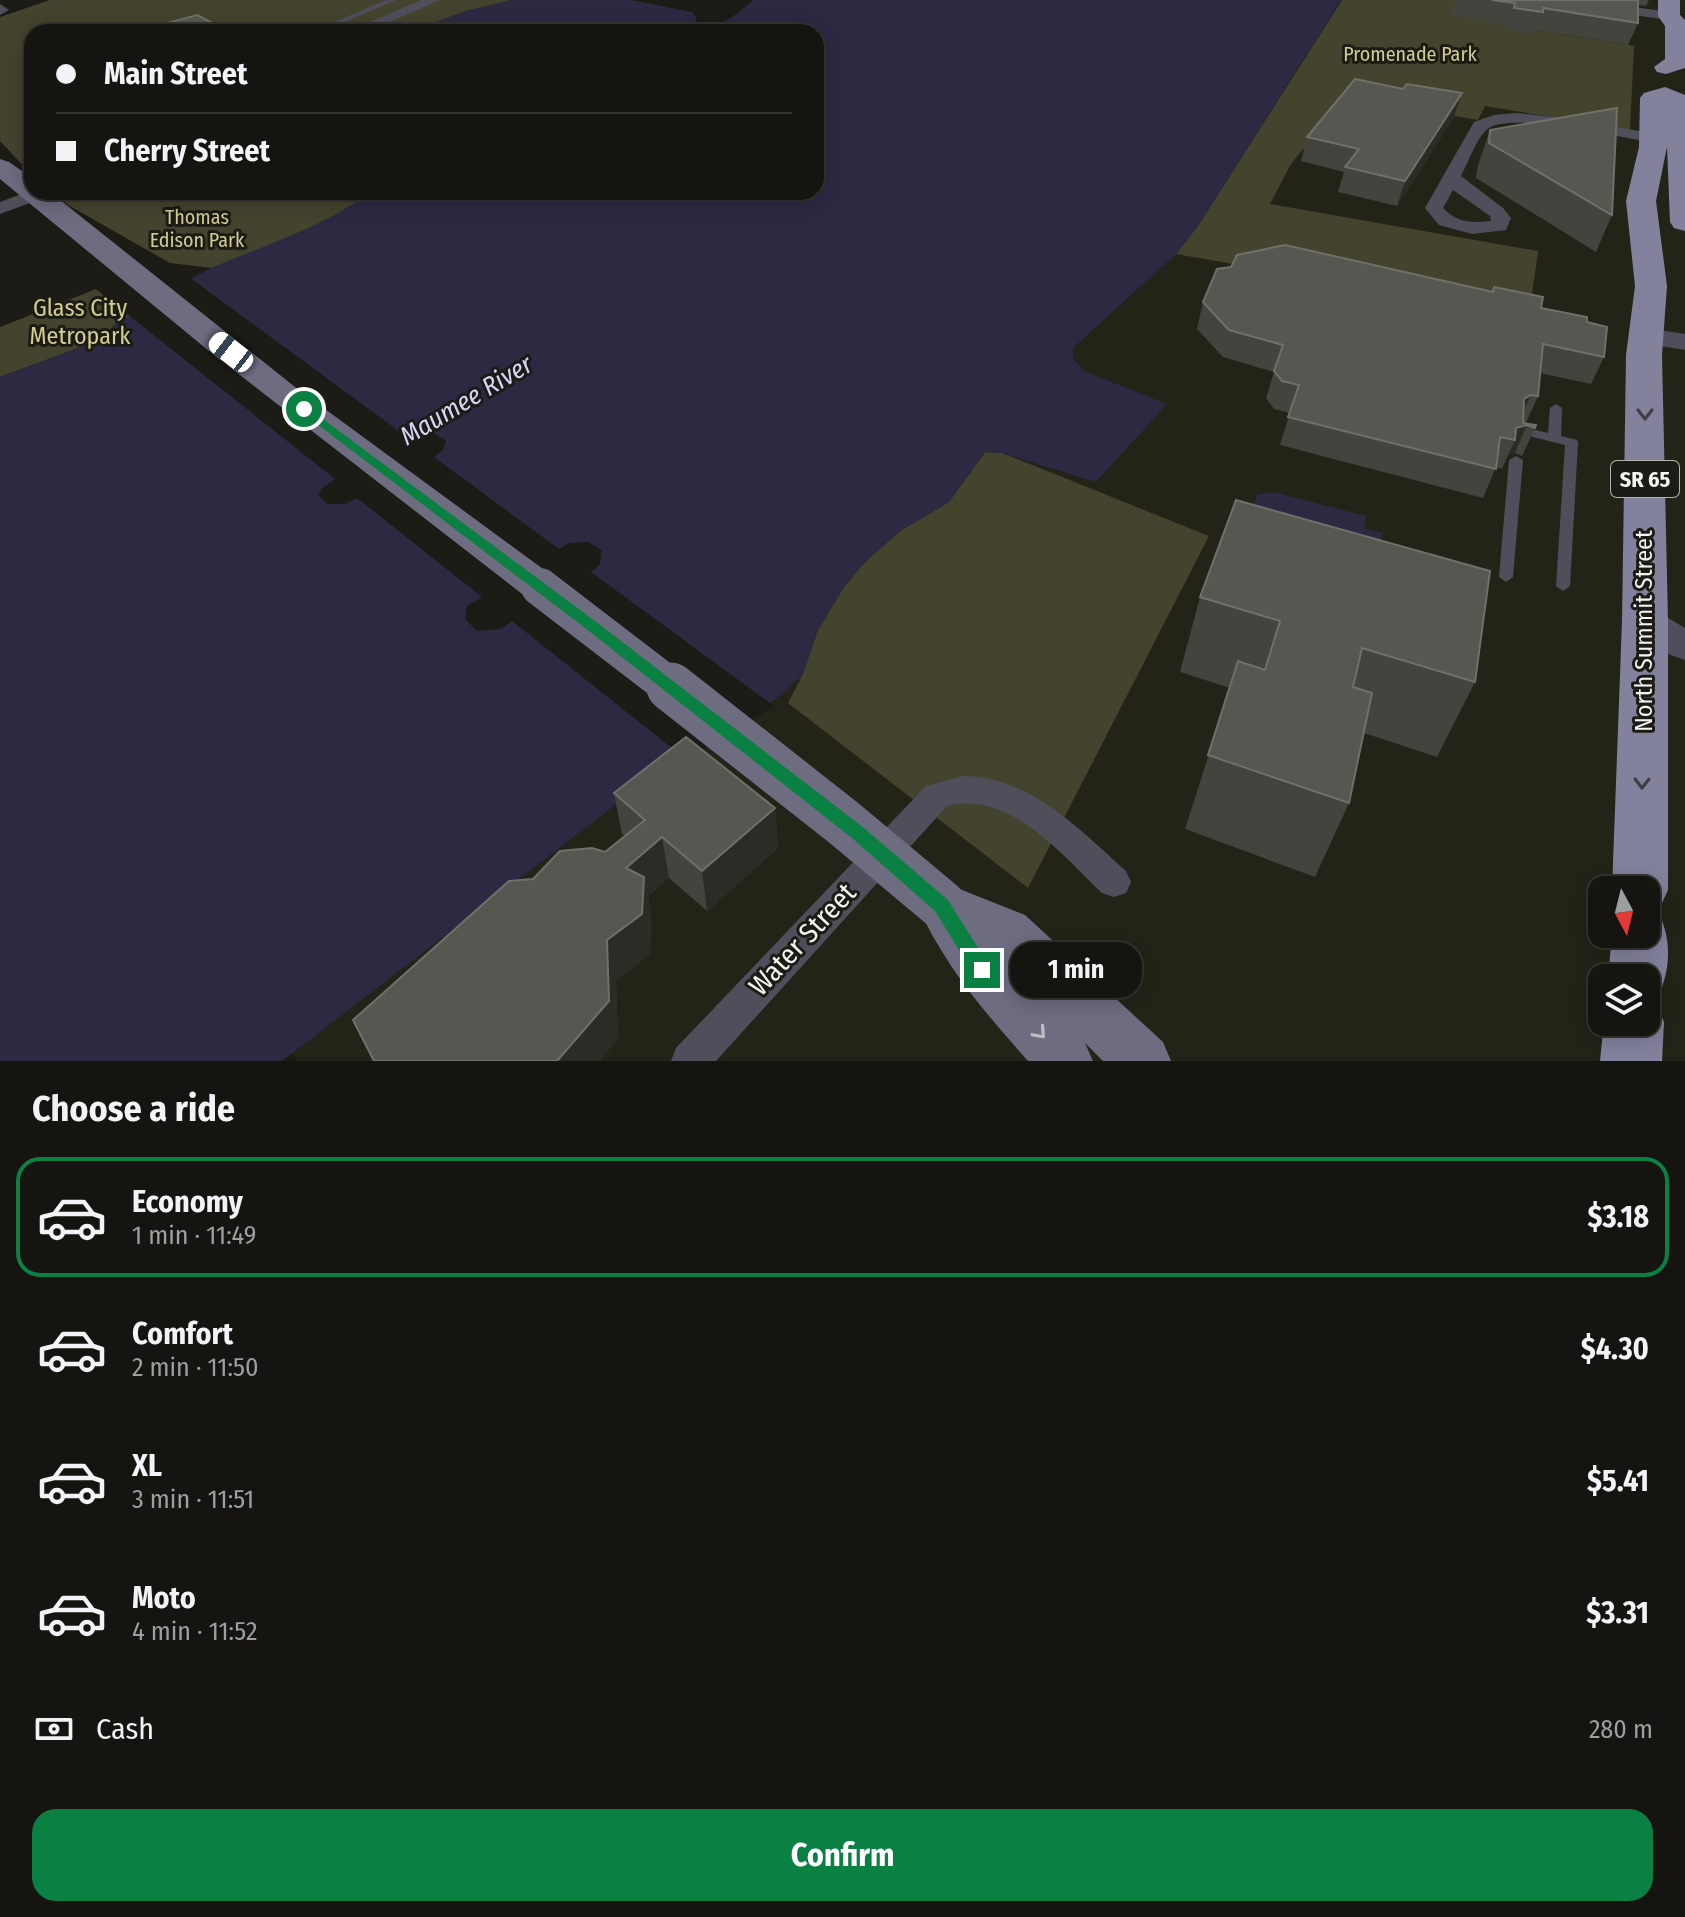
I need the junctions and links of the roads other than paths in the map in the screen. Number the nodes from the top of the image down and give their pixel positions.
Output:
1 (392, 0) edge
2 (433, 0) edge
3 (1555, 0) edge
4 (0, 6) edge
5 (1675, 11) edge
6 (0, 13) edge
7 (334, 24) edge
8 (374, 24) edge
9 (1666, 141) junction
10 (1648, 175) junction
11 (1452, 177) dead end
12 (1683, 181) junction
13 (24, 189) edge
14 (46, 200) edge
15 (0, 208) edge
16 (1685, 222) edge
17 (1646, 236) junction
18 (1685, 241) edge
19 (1646, 336) junction
20 (1685, 342) edge
21 (1556, 408) dead end
22 (1554, 438) junction
23 (1506, 577) dead end
24 (1563, 586) dead end
25 (1672, 630) edge
26 (1642, 876) edge
27 (1114, 882) dead end
28 (942, 905) junction
29 (1633, 1036) edge
30 (690, 1061) edge
31 (1065, 1061) edge
32 (1143, 1061) edge
33 (1631, 1061) edge

1 - 7 lane
2 - 8 street
3 - 5 street
4 - 6 lane
5 - 9 main road, North Summit Street / SR 65
9 - 10 main road, North Summit Street / SR 65
9 - 11 street
9 - 12 main road, North Summit Street / SR 65
10 - 12 main road
10 - 17 main road, North Summit Street / SR 65
12 - 16 main road, North Summit Street / SR 65
13 - 15 street
14 - 28 main road, bridge
17 - 18 main road
17 - 19 main road, North Summit Street / SR 65
19 - 20 street
19 -> 25 main road, North Summit Street / SR 65
21 - 22 lane
22 - 23 lane
22 - 24 lane
25 -> 26 main road, North Summit Street / SR 65
27 - 30 street, Water Street
28 -> 31 main road
28 - 32 main road
29 - 33 main road

